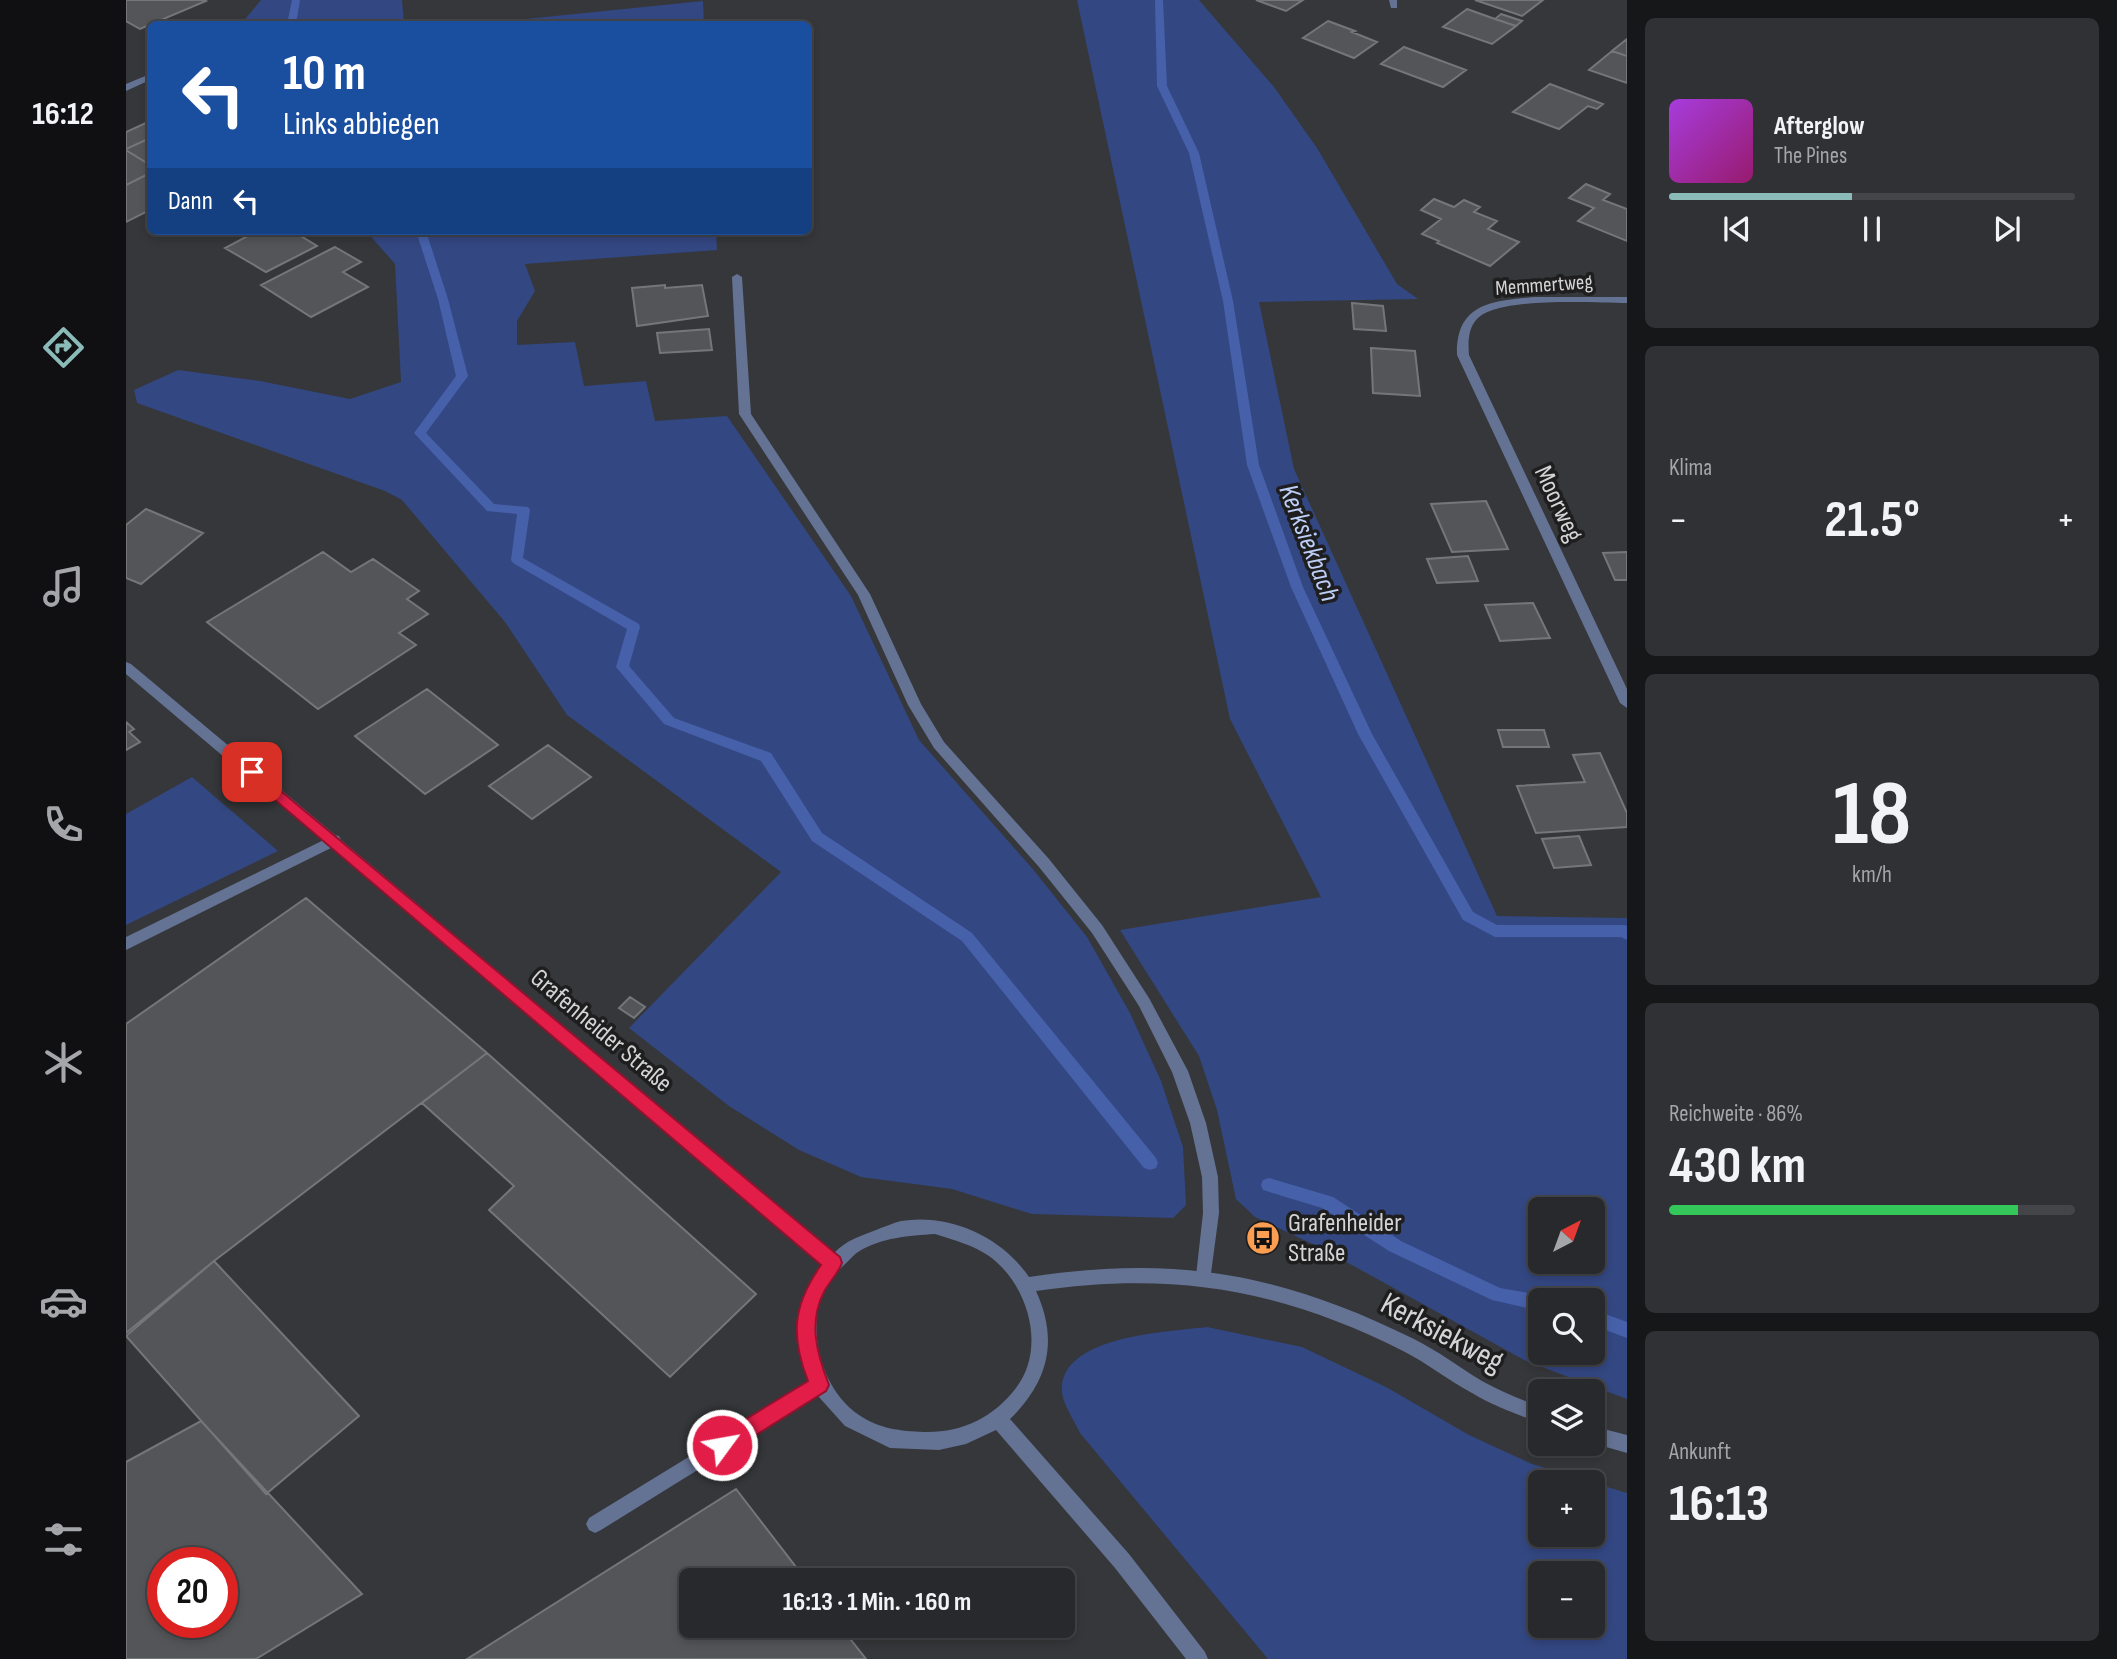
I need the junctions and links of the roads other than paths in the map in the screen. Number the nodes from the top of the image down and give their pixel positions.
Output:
1 (147, 78) edge
2 (126, 88) edge
3 (737, 277) dead end
4 (1627, 300) edge
5 (1469, 322) joint
6 (126, 667) edge
7 (1627, 703) edge
8 (334, 840) junction
9 (126, 944) edge
10 (833, 1263) junction
11 (1204, 1276) junction
12 (1026, 1285) junction
13 (819, 1385) junction
14 (1528, 1410) edge
15 (998, 1419) junction
16 (1605, 1438) edge
17 (1627, 1444) edge
18 (595, 1524) dead end
19 (1198, 1659) edge

1 - 2 street
3 - 11 street
4 - 5 street, Memmertweg
5 - 7 street, Moorweg
6 - 8 street, Grafenheider Straße
8 - 9 street
8 - 10 street, Grafenheider Straße
10 - 12 street
10 - 13 street
11 - 12 street, Kerksiekweg
11 - 14 street, Kerksiekweg
12 - 15 street
13 - 15 street
13 - 18 street
15 - 19 street
16 - 17 street

